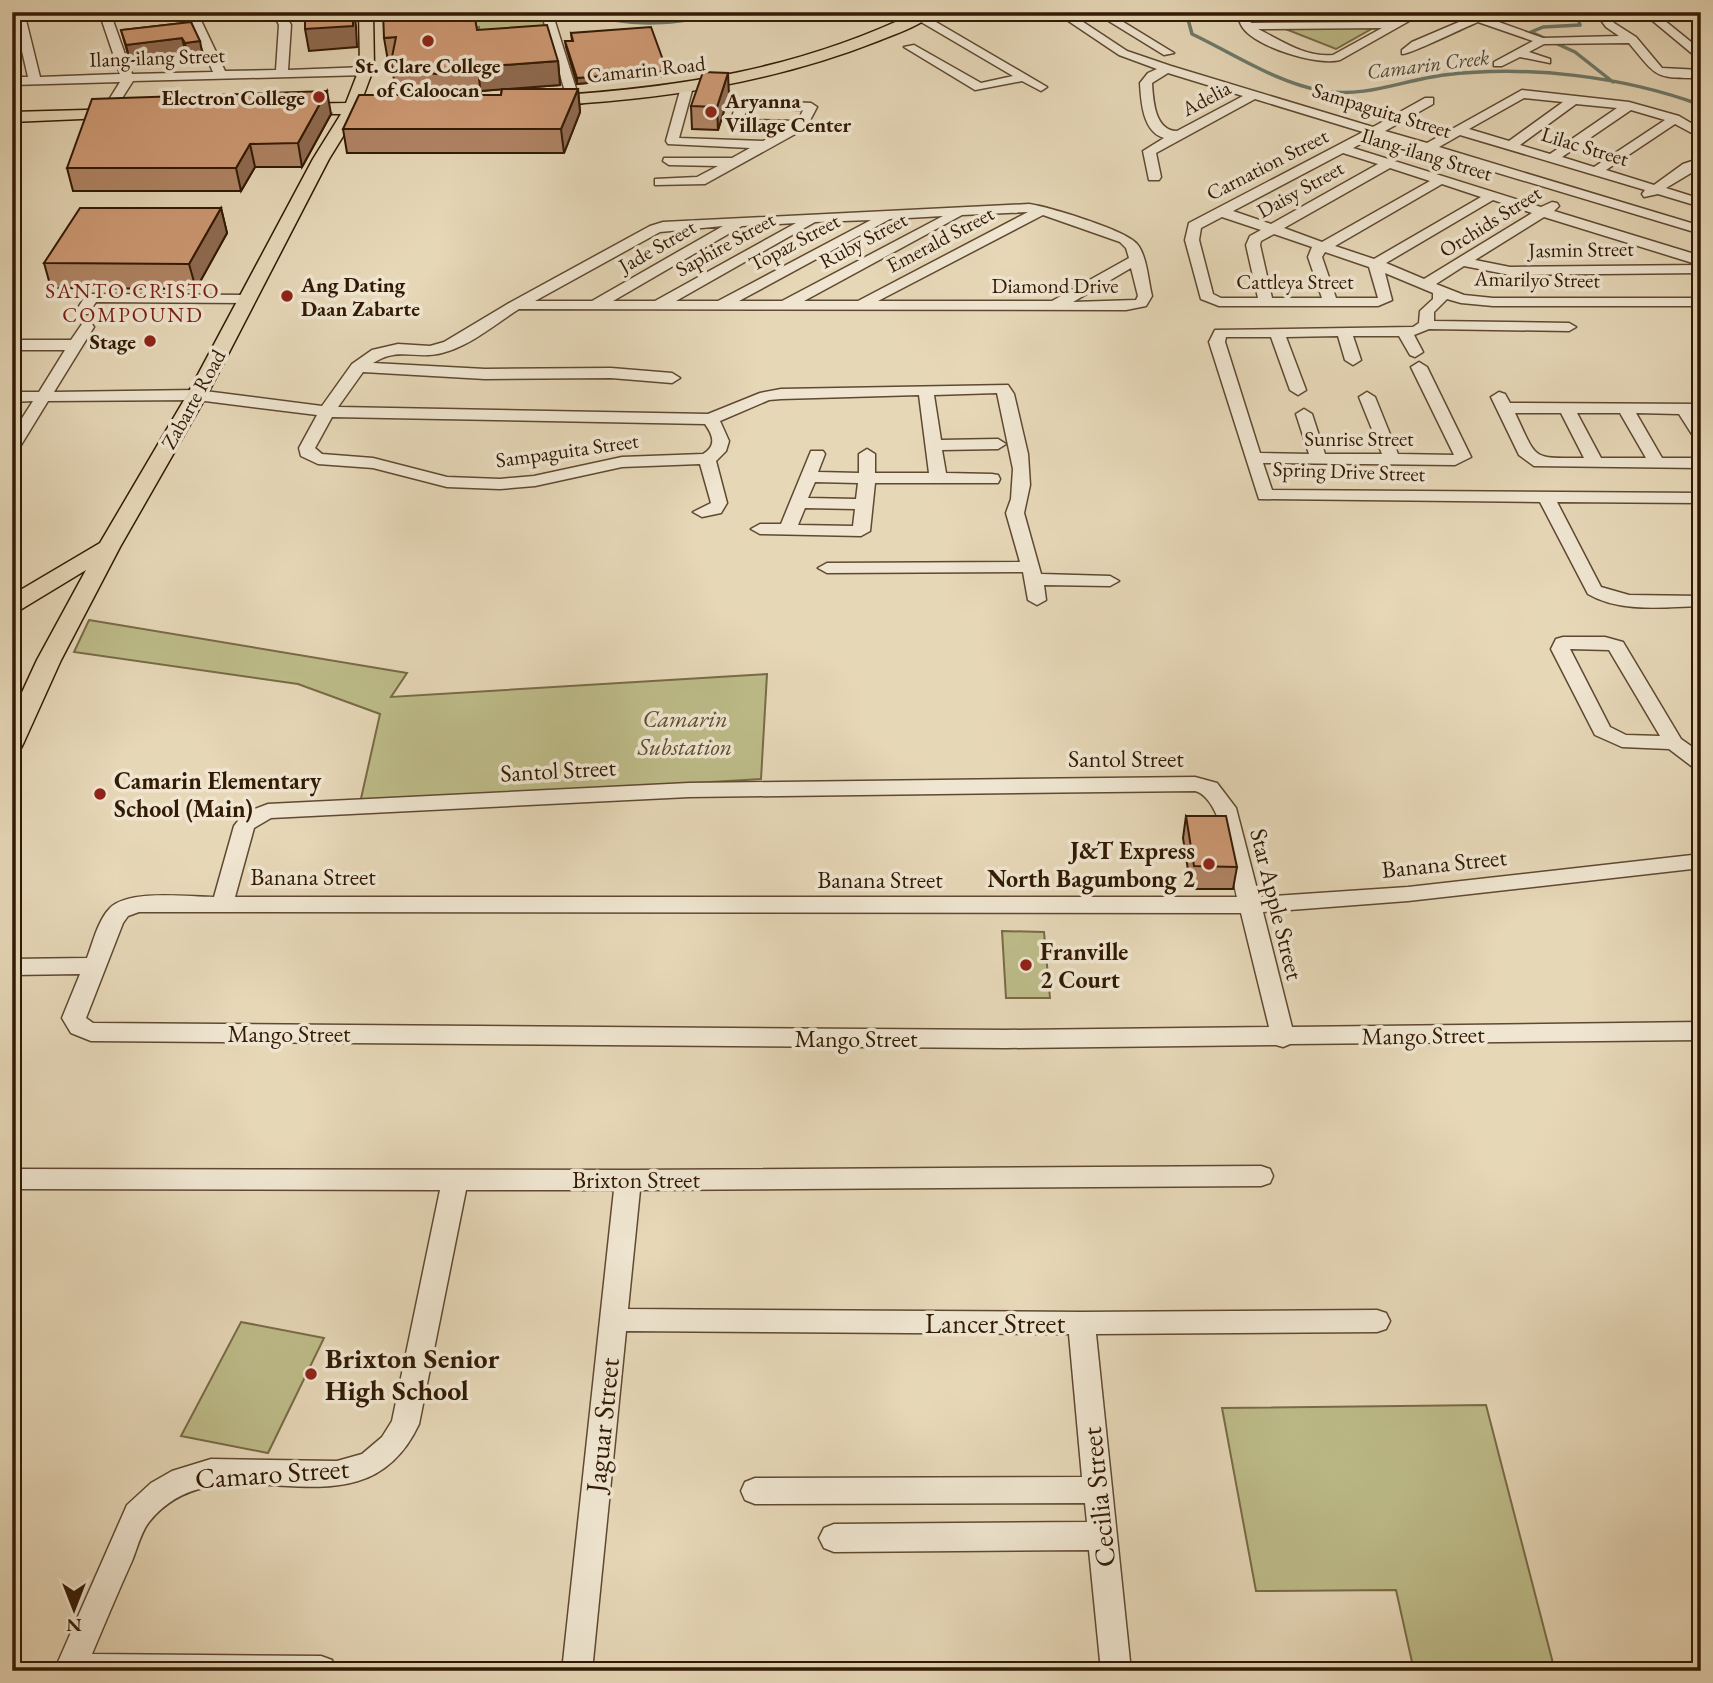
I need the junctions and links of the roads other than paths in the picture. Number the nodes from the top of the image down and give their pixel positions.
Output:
1 (18, 12) edge
2 (104, 12) edge
3 (191, 12) edge
4 (278, 12) edge
5 (366, 12) edge
6 (546, 12) edge
7 (1096, 12) edge
8 (1242, 12) edge
9 (1420, 12) edge
10 (1454, 12) edge
11 (1600, 12) edge
12 (1647, 12) edge
13 (1687, 12) edge
14 (925, 15) edge
15 (1063, 15) edge
16 (1478, 18) junction
17 (1139, 22) dead end
18 (1701, 23) edge
19 (1121, 25) junction
20 (1396, 25) junction
21 (1247, 26) junction
22 (954, 37) junction
23 (1632, 38) junction
24 (1542, 41) junction
25 (1406, 52) dead end
26 (1168, 53) dead end
27 (1518, 53) junction
28 (1701, 58) edge
29 (1546, 61) dead end
30 (1497, 64) dead end
31 (1167, 69) junction
32 (366, 71) junction
33 (282, 74) junction
34 (1701, 74) edge
35 (221, 76) junction
36 (1025, 77) junction
37 (12, 81) edge
38 (35, 81) junction
39 (126, 83) junction
40 (688, 87) junction
41 (1041, 88) dead end
42 (1254, 95) junction
43 (569, 99) junction
44 (1575, 99) junction
45 (1429, 100) dead end
46 (532, 101) edge
47 (409, 105) edge
48 (1629, 106) junction
49 (352, 107) junction
50 (283, 109) edge
51 (139, 113) edge
52 (110, 114) junction
53 (12, 117) edge
54 (1675, 118) junction
55 (802, 125) junction
56 (1458, 130) junction
57 (1373, 131) junction
58 (1701, 134) edge
59 (1177, 135) junction
60 (767, 145) junction
61 (1510, 146) junction
62 (1428, 148) junction
63 (1342, 149) junction
64 (1552, 158) junction
65 (669, 161) dead end
66 (733, 162) junction
67 (1388, 164) junction
68 (1695, 164) edge
69 (1596, 171) junction
70 (1701, 174) edge
71 (1154, 177) dead end
72 (1440, 180) junction
73 (660, 182) dead end
74 (1655, 189) junction
75 (1575, 192) junction
76 (1492, 196) junction
77 (1701, 204) edge
78 (1629, 209) junction
79 (1042, 210) junction
80 (962, 211) junction
81 (1219, 211) junction
82 (1544, 211) junction
83 (889, 216) junction
84 (814, 219) junction
85 (740, 222) junction
86 (1272, 229) junction
87 (1701, 230) edge
88 (1323, 246) junction
89 (1137, 260) junction
90 (1701, 261) edge
91 (1463, 262) junction
92 (1375, 264) junction
93 (1701, 269) edge
94 (1433, 287) junction
95 (248, 299) junction
96 (1212, 300) joint
97 (1701, 302) edge
98 (1266, 303) junction
99 (1331, 303) junction
100 (516, 306) junction
101 (594, 306) junction
102 (657, 306) junction
103 (719, 306) junction
104 (784, 306) junction
105 (859, 306) junction
106 (1054, 306) junction
107 (1426, 325) junction
108 (1569, 327) dead end
109 (1405, 332) junction
110 (1277, 333) junction
111 (1345, 333) junction
112 (12, 345) edge
113 (75, 345) junction
114 (1353, 360) dead end
115 (357, 367) junction
116 (672, 377) dead end
117 (1298, 390) dead end
118 (926, 391) junction
119 (197, 395) junction
120 (12, 397) edge
121 (43, 397) junction
122 (1367, 397) dead end
123 (1566, 408) junction
124 (1625, 408) junction
125 (1684, 408) junction
126 (1701, 409) edge
127 (328, 412) junction
128 (1304, 414) dead end
129 (710, 419) junction
130 (1701, 436) edge
131 (998, 444) dead end
132 (935, 445) junction
133 (12, 447) edge
134 (817, 454) dead end
135 (867, 454) dead end
136 (707, 458) junction
137 (1254, 458) junction
138 (1320, 459) junction
139 (1392, 460) junction
140 (1540, 463) junction
141 (1595, 463) junction
142 (1657, 463) junction
143 (1701, 463) edge
144 (810, 477) junction
145 (867, 478) junction
146 (938, 479) junction
147 (992, 480) dead end
148 (1550, 496) junction
149 (1701, 498) edge
150 (799, 503) junction
151 (865, 504) junction
152 (702, 512) dead end
153 (760, 529) dead end
154 (788, 529) junction
155 (109, 547) junction
156 (827, 568) dead end
157 (1031, 573) junction
158 (1110, 581) dead end
159 (1037, 600) dead end
160 (1701, 601) edge
161 (12, 605) edge
162 (12, 742) edge
163 (1674, 743) junction
164 (1701, 763) edge
165 (1210, 788) joint
166 (1701, 861) edge
167 (223, 902) junction
168 (1252, 905) junction
169 (94, 966) junction
170 (12, 967) edge
171 (1701, 1031) edge
172 (1283, 1038) junction
173 (1261, 1176) dead end
174 (12, 1179) edge
175 (455, 1180) junction
176 (628, 1180) junction
177 (613, 1320) junction
178 (1377, 1321) dead end
179 (1081, 1323) junction
180 (1097, 1490) junction
181 (755, 1491) dead end
182 (1102, 1536) junction
183 (834, 1538) dead end
184 (69, 1670) edge
185 (321, 1671) edge
186 (577, 1671) edge
187 (1116, 1671) edge

1 - 38 street
2 - 39 street
3 - 35 street
4 - 33 street
5 - 32 main road, Zabarte Road
6 - 43 street
7 - 15 street
7 - 19 street
8 - 21 street
9 - 20 street
10 - 16 street
11 - 23 street
12 - 28 street
13 - 18 street
14 - 22 street
14 - 40 main road, Camarin Road
15 - 31 street, Sampaguita Street
16 - 24 street
16 - 25 street
17 - 19 street
19 - 26 street
20 - 21 street
20 - 21 street
22 - 36 street
22 - 36 street
23 - 24 street
23 - 34 street
24 - 27 street
27 - 29 street
27 - 30 street
31 - 42 street, Sampaguita Street
31 - 59 street
32 - 33 street, Ilang-ilang Street
32 - 49 main road, Zabarte Road
33 - 35 street, Ilang-ilang Street
35 - 39 street, Ilang-ilang Street
36 - 41 street
37 - 38 street, Ilang-ilang Street
38 - 39 street, Ilang-ilang Street
39 - 52 street
40 - 43 main road, Camarin Road
40 - 60 street
42 - 57 street, Sampaguita Street
42 - 59 street, Adelia
43 - 46 main road, Camarin Road
44 - 48 street
44 - 56 street
44 - 61 street
45 - 57 street, Carnation Street
47 - 49 main road
48 - 54 street
48 - 64 street
49 - 50 main road
49 - 95 main road, Zabarte Road
51 - 52 main road
52 - 53 main road
54 - 58 street
54 - 69 street
55 - 55 street
55 - 60 street
56 - 61 street, Lilac Street
56 - 62 street
57 - 62 street, Sampaguita Street
57 - 63 street, Carnation Street
59 - 71 street, Adelia
60 - 66 street
61 - 64 street, Lilac Street
62 - 75 street, Sampaguita Street
63 - 67 street, Ilang-ilang Street
63 - 81 street, Carnation Street
64 - 69 street, Lilac Street
65 - 66 street
66 - 73 street
67 - 72 street, Ilang-ilang Street
67 - 86 street, Daisy Street
68 - 70 street
68 - 74 street
69 - 74 street, Lilac Street
72 - 76 street, Ilang-ilang Street
72 - 88 street
74 - 77 street, Lilac Street
74 - 78 street
75 - 78 street, Sampaguita Street
75 - 82 street, Orchids Street
76 - 82 street, Ilang-ilang Street
76 - 92 street
78 - 87 street, Sampaguita Street
79 - 80 street, Diamond Drive
79 - 89 street, Diamond Drive
79 - 105 street, Emerald Street
80 - 83 street, Diamond Drive
80 - 104 street, Ruby Street
81 - 86 street, Amarilyo Street
81 - 96 street, Carnation Street
82 - 90 street, Ilang-ilang Street
82 - 91 street, Orchids Street
83 - 84 street, Diamond Drive
83 - 103 street, Topaz Street
84 - 85 street, Diamond Drive
84 - 102 street, Saphire Street
85 - 100 street, Diamond Drive
85 - 101 street, Jade Street
86 - 88 street, Amarilyo Street
86 - 98 street, Daisy Street
88 - 92 street, Amarilyo Street
88 - 99 street
89 - 106 street
89 - 106 street, Diamond Drive
91 - 93 street, Jasmin Street
91 - 94 street, Orchids Street
92 - 94 street, Amarilyo Street
92 - 99 street, Cattleya Street
94 - 97 street, Amarilyo Street
94 - 107 street, Orchids Street
95 - 113 street
95 - 119 main road, Zabarte Road
96 - 98 street, Cattleya Street
98 - 99 street, Cattleya Street
100 - 101 street, Diamond Drive
100 - 115 street
101 - 102 street, Diamond Drive
102 - 103 street, Diamond Drive
103 - 104 street, Diamond Drive
104 - 105 street, Diamond Drive
105 - 106 street, Diamond Drive
107 - 108 street
107 - 109 street
109 - 111 street, Spring Drive Street
109 - 139 street, Sunrise Street
110 - 111 street, Spring Drive Street
110 - 117 street
110 - 137 street, Spring Drive Street
111 - 114 street
112 - 113 street
113 - 121 street
115 - 116 street
115 - 127 street
118 - 129 street
118 - 132 street
118 - 157 street
119 - 121 street
119 - 127 street
119 - 155 main road, Zabarte Road
120 - 121 street
121 - 133 street
122 - 139 street
123 - 124 street
123 - 140 street
123 - 141 street
124 - 125 street
124 - 142 street
125 - 126 street
125 - 130 street
127 - 129 street
127 - 136 street, Sampaguita Street
128 - 138 street
129 - 136 street
131 - 132 street
132 - 146 street
134 - 144 street
135 - 145 street
136 - 152 street
137 - 138 street, Sunrise Street
137 - 148 street, Spring Drive Street
138 - 139 street, Sunrise Street
140 - 141 street
140 - 148 street
141 - 142 street
142 - 143 street
144 - 145 street
144 - 150 street
145 - 146 street
145 - 151 street
146 - 147 street
148 - 149 street, Spring Drive Street
148 - 160 street
150 - 151 street
150 - 154 street
151 - 154 street
153 - 154 street
155 - 161 main road
155 - 162 main road, Zabarte Road
156 - 157 street
157 - 158 street
157 - 159 street
163 - 163 street
163 - 164 street
165 - 167 street, Santol Street
165 - 168 street, Star Apple Street
166 - 168 street, Banana Street
167 - 168 street, Banana Street
167 - 169 street, Banana Street
168 - 172 street, Star Apple Street
169 - 170 street
169 - 172 street, Mango Street
171 - 172 street, Mango Street
173 - 176 street, Brixton Street
174 - 175 street, Brixton Street
175 - 176 street, Brixton Street
175 - 184 street, Camaro Street
176 - 177 street, Jaguar Street
177 - 179 street, Lancer Street
177 - 186 street, Jaguar Street
178 - 179 street, Lancer Street
179 - 180 street, Cecilia Street
180 - 181 street
180 - 182 street, Cecilia Street
182 - 183 street
182 - 187 street, Cecilia Street
184 - 185 street

